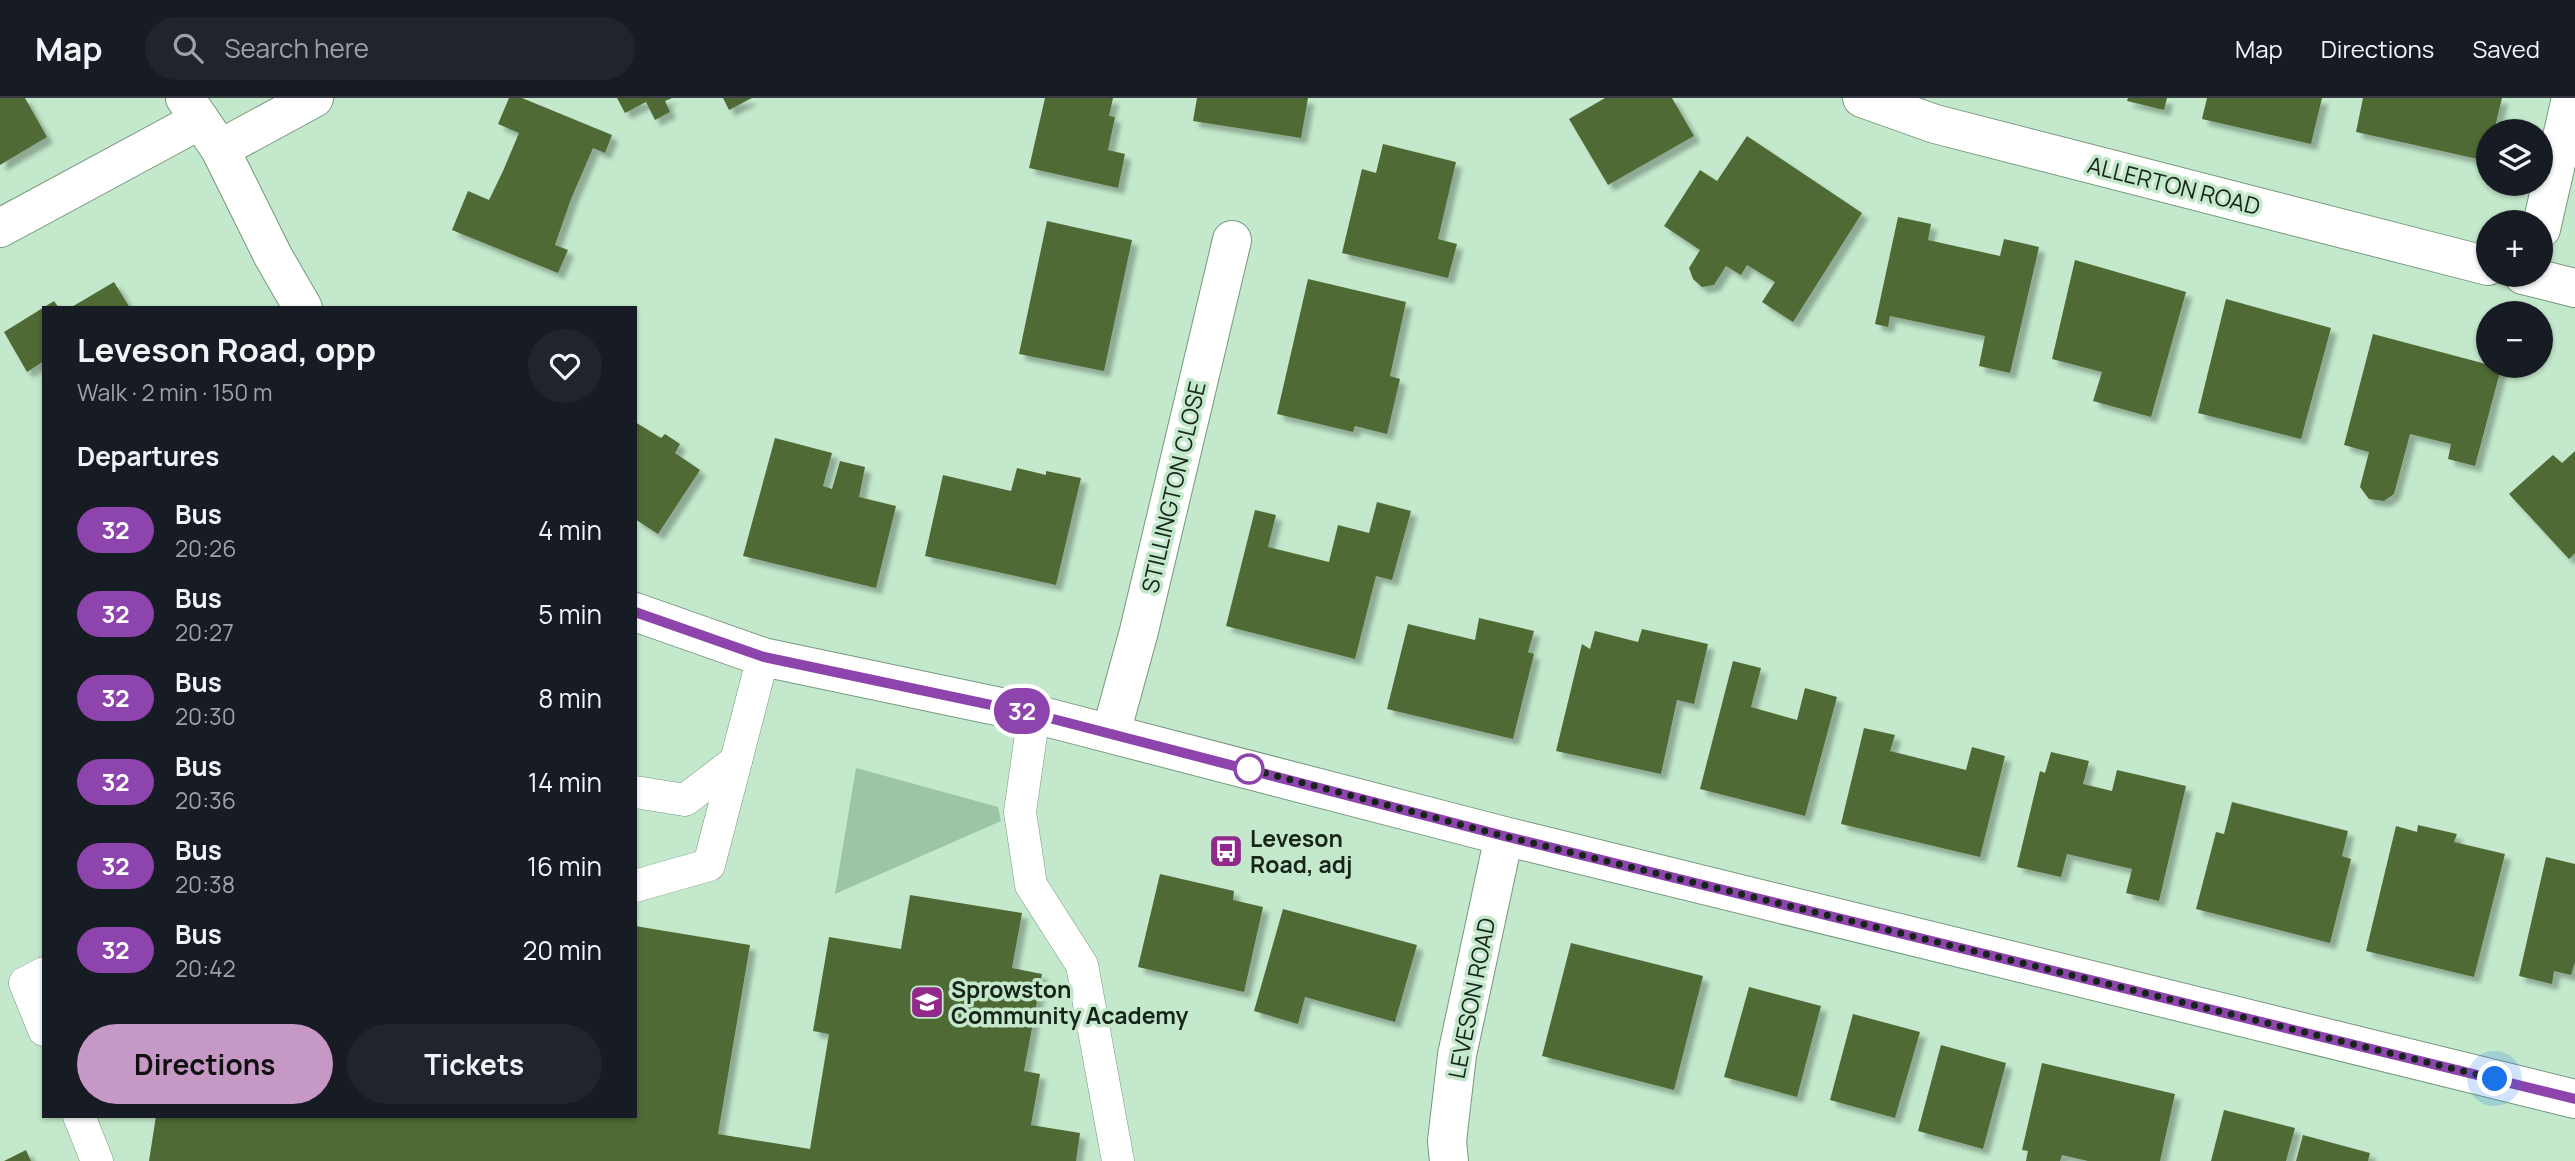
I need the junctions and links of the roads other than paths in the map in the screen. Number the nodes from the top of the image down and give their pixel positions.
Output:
1 (314, 98) edge
2 (1862, 98) edge
3 (2571, 98) edge
4 (201, 122) edge
5 (2545, 210) edge
6 (0, 228) edge
7 (1232, 240) dead end
8 (2476, 263) edge
9 (2553, 282) edge
10 (2575, 288) edge
11 (302, 306) edge
12 (637, 613) edge
13 (764, 657) junction
14 (1034, 714) junction
15 (1111, 733) junction
16 (736, 761) junction
17 (637, 792) edge
18 (1504, 836) junction
19 (637, 885) edge
20 (42, 974) edge
21 (42, 1025) edge
22 (2575, 1099) edge
23 (80, 1118) edge
24 (97, 1161) edge
25 (1118, 1161) edge
26 (1449, 1161) edge

1 - 4 street
2 - 8 street, ALLERTON ROAD
3 - 5 street
4 - 6 street
4 - 11 street
7 - 15 street, STILLINGTON CLOSE
9 - 10 street
12 - 13 street
13 - 14 street
13 - 16 lane
14 - 15 street
14 - 25 lane
15 - 18 street
16 - 17 lane
16 - 19 lane
18 - 22 street
18 - 26 street, LEVESON ROAD
20 - 21 lane
23 - 24 lane

